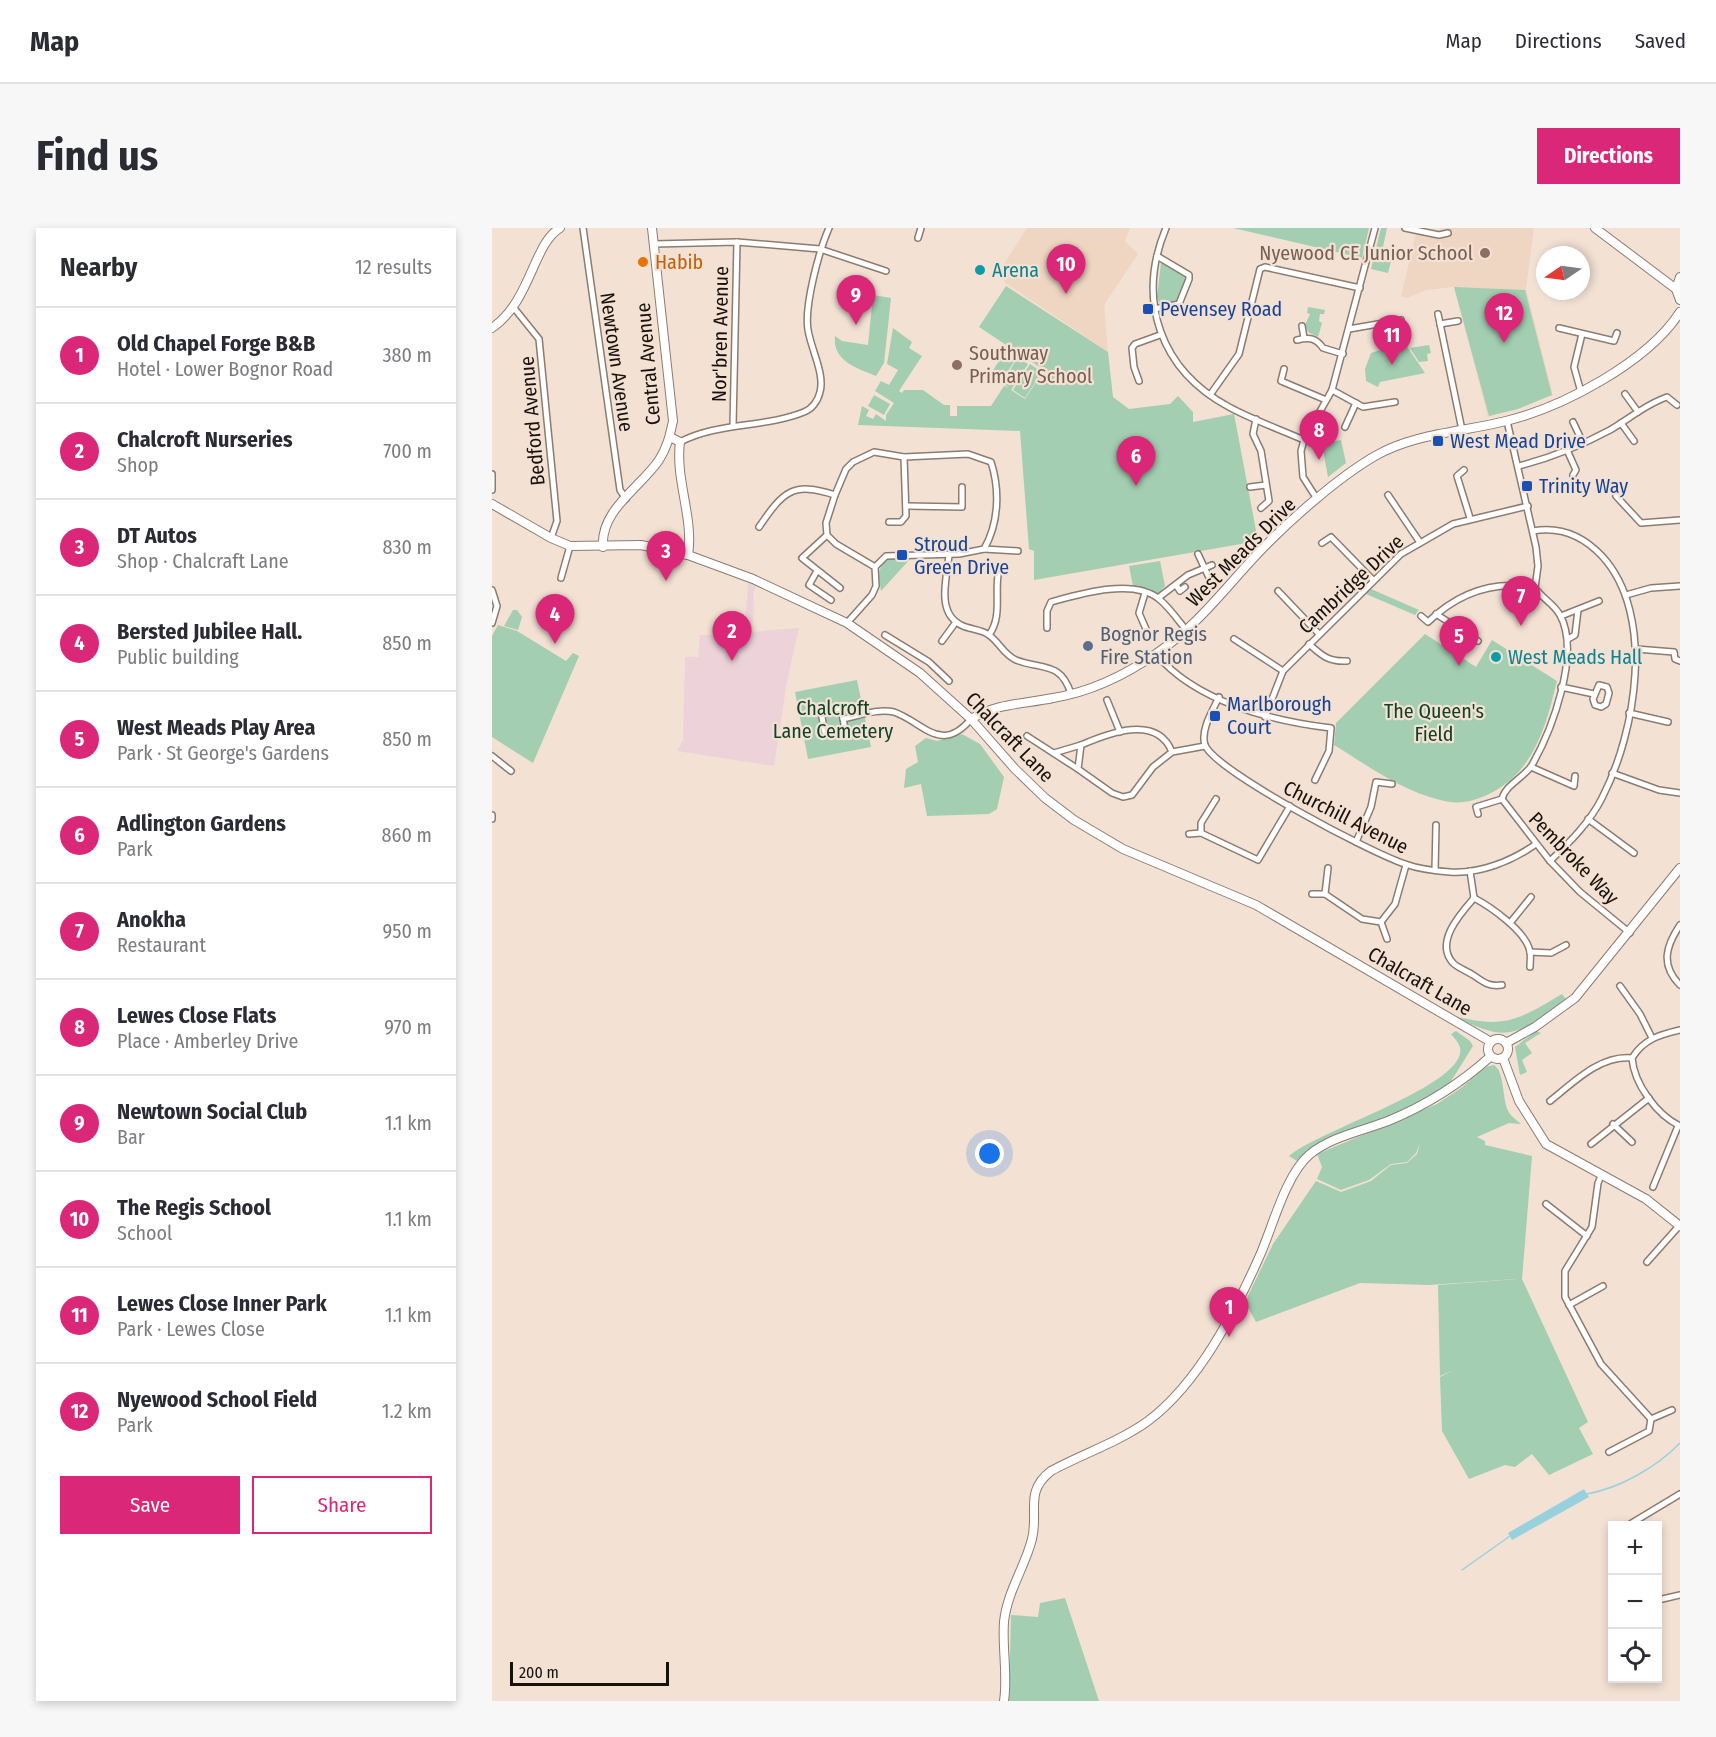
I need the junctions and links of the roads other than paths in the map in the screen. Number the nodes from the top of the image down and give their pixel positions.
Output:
1 (583, 228) edge
2 (652, 228) edge
3 (829, 228) edge
4 (921, 228) edge
5 (1166, 228) edge
6 (1375, 228) edge
7 (1405, 228) edge
8 (1595, 228) edge
9 (558, 229) edge
10 (1448, 233) dead end
11 (918, 238) dead end
12 (737, 242) junction
13 (654, 244) junction
14 (820, 249) junction
15 (1157, 256) junction
16 (886, 271) dead end
17 (1658, 273) junction
18 (1680, 276) edge
19 (1360, 288) junction
20 (1676, 289) junction
21 (1680, 300) edge
22 (514, 308) junction
23 (1154, 309) junction
24 (1680, 312) edge
25 (1438, 314) dead end
26 (1401, 320) dead end
27 (1458, 321) dead end
28 (1440, 324) junction
29 (1302, 326) dead end
30 (492, 328) edge
31 (1559, 328) dead end
32 (1349, 329) junction
33 (1617, 333) dead end
34 (1582, 334) junction
35 (1160, 335) junction
36 (1343, 354) junction
37 (1284, 369) dead end
38 (1139, 381) dead end
39 (1332, 390) junction
40 (1581, 392) junction
41 (1625, 394) dead end
42 (1210, 395) junction
43 (1326, 400) junction
44 (1395, 402) dead end
45 (1356, 403) junction
46 (1677, 405) dead end
47 (1638, 412) junction
48 (1256, 419) junction
49 (1507, 421) junction
50 (1573, 422) dead end
51 (1621, 423) junction
52 (733, 426) junction
53 (1345, 427) dead end
54 (1462, 430) junction
55 (670, 436) junction
56 (1304, 440) junction
57 (1634, 441) dead end
58 (680, 442) junction
59 (1583, 443) junction
60 (1567, 450) junction
61 (674, 453) junction
62 (904, 457) junction
63 (1519, 466) junction
64 (1464, 470) dead end
65 (492, 474) edge
66 (1574, 475) dead end
67 (1266, 485) junction
68 (962, 487) dead end
69 (1250, 487) dead end
70 (492, 490) edge
71 (835, 495) junction
72 (1388, 495) dead end
73 (1617, 496) dead end
74 (626, 499) junction
75 (1317, 500) junction
76 (492, 504) edge
77 (907, 506) junction
78 (1528, 506) junction
79 (1261, 508) dead end
80 (1470, 518) junction
81 (1680, 520) edge
82 (890, 522) dead end
83 (759, 527) dead end
84 (1533, 531) junction
85 (827, 535) junction
86 (551, 538) junction
87 (1419, 541) junction
88 (1322, 543) dead end
89 (570, 546) junction
90 (603, 547) junction
91 (984, 549) junction
92 (1018, 551) dead end
93 (1198, 554) dead end
94 (688, 555) junction
95 (949, 555) junction
96 (1212, 565) dead end
97 (875, 567) junction
98 (1203, 568) junction
99 (817, 571) junction
100 (998, 575) dead end
101 (561, 578) dead end
102 (1373, 580) junction
103 (1176, 585) junction
104 (1680, 586) edge
105 (1185, 587) dead end
106 (840, 588) dead end
107 (1535, 588) junction
108 (492, 590) edge
109 (1278, 591) dead end
110 (1202, 592) dead end
111 (1145, 593) junction
112 (1626, 595) junction
113 (1158, 598) junction
114 (831, 600) dead end
115 (1599, 601) dead end
116 (1578, 610) junction
117 (1436, 615) junction
118 (1421, 616) dead end
119 (1561, 616) junction
120 (1055, 618) dead end
121 (1047, 619) junction
122 (956, 622) junction
123 (492, 623) edge
124 (847, 623) junction
125 (1047, 628) dead end
126 (1142, 628) dead end
127 (1186, 630) junction
128 (1318, 633) junction
129 (885, 635) dead end
130 (989, 635) junction
131 (1234, 639) dead end
132 (1568, 639) junction
133 (942, 641) dead end
134 (1478, 641) dead end
135 (1309, 644) junction
136 (1636, 649) junction
137 (1156, 654) junction
138 (1347, 661) dead end
139 (929, 662) junction
140 (1680, 662) edge
141 (1283, 671) junction
142 (920, 673) junction
143 (949, 681) dead end
144 (1561, 687) junction
145 (1071, 694) junction
146 (1594, 694) dead end
147 (1219, 698) junction
148 (1107, 700) dead end
149 (1629, 713) junction
150 (1265, 717) junction
151 (843, 719) junction
152 (970, 719) junction
153 (1668, 722) dead end
154 (1120, 732) junction
155 (1027, 736) dead end
156 (1081, 745) junction
157 (1205, 746) junction
158 (1172, 752) junction
159 (1054, 753) junction
160 (492, 756) edge
161 (1531, 766) junction
162 (1078, 769) junction
163 (511, 771) dead end
164 (1612, 772) junction
165 (1575, 776) dead end
166 (1315, 780) dead end
167 (1392, 784) dead end
168 (1574, 786) junction
169 (1573, 793) dead end
170 (1680, 793) edge
171 (1216, 799) dead end
172 (1502, 799) junction
173 (1290, 806) junction
174 (1478, 814) dead end
175 (492, 815) edge
176 (492, 819) edge
177 (1588, 819) junction
178 (1436, 825) dead end
179 (1201, 833) junction
180 (1189, 834) dead end
181 (1356, 842) junction
182 (1536, 844) junction
183 (1634, 853) dead end
184 (1550, 861) junction
185 (1406, 865) junction
186 (1328, 868) dead end
187 (1680, 868) edge
188 (1435, 870) junction
189 (1470, 871) junction
190 (1312, 894) dead end
191 (1325, 894) junction
192 (1531, 897) dead end
193 (1474, 898) junction
194 (1381, 922) junction
195 (1510, 924) junction
196 (1680, 925) edge
197 (1630, 933) junction
198 (1386, 939) dead end
199 (1566, 945) dead end
200 (1530, 952) junction
201 (1530, 967) dead end
202 (1502, 985) dead end
203 (1680, 985) edge
204 (1620, 986) dead end
205 (1680, 1030) edge
206 (1652, 1038) junction
207 (1491, 1042) junction
208 (1506, 1043) junction
209 (1491, 1056) junction
210 (1503, 1058) junction
211 (1632, 1058) junction
212 (1649, 1098) junction
213 (1550, 1101) dead end
214 (1613, 1124) junction
215 (1679, 1126) edge
216 (1632, 1142) dead end
217 (1591, 1144) dead end
218 (1602, 1173) junction
219 (1653, 1187) dead end
220 (1546, 1204) dead end
221 (1680, 1226) edge
222 (1587, 1236) junction
223 (1647, 1262) dead end
224 (1603, 1286) dead end
225 (1569, 1305) junction
226 (1672, 1410) dead end
227 (1651, 1419) junction
228 (1609, 1452) dead end
229 (1680, 1494) edge
230 (1635, 1521) edge
231 (1680, 1595) edge
232 (1662, 1599) edge
233 (1004, 1701) edge

1 - 74 street, Newtown Avenue
2 - 13 street, Central Avenue
3 - 14 street
4 - 11 street
5 - 15 street
6 - 19 street
7 - 10 street
8 - 17 street
9 - 22 street
12 - 13 street
12 - 14 street
12 - 52 street, Nor'bren Avenue
13 - 55 street, Central Avenue
14 - 16 street
14 - 52 street
15 - 23 street
15 - 23 street
17 - 18 street
17 - 20 street
18 - 20 street
19 - 32 street
19 - 42 street
20 - 21 street
22 - 30 street
22 - 86 street, Bedford Avenue
23 - 35 street
24 - 40 street, West Meads Drive
25 - 28 street
26 - 32 street
27 - 28 street
28 - 54 street
29 - 36 street
31 - 34 street
32 - 36 street
33 - 34 street
34 - 40 street
35 - 38 street
35 - 42 street
36 - 39 street
37 - 43 street
39 - 43 street
39 - 45 street
40 - 49 street, West Meads Drive
41 - 47 street
42 - 48 street
43 - 56 street
44 - 45 street
45 - 53 street
46 - 47 street
47 - 51 street
48 - 56 street
48 - 67 street
49 - 54 street, West Meads Drive
49 - 63 street
50 - 59 street
51 - 57 street
51 - 59 street
52 - 58 street
54 - 75 street, West Meads Drive
55 - 58 street
55 - 61 street, Central Avenue
56 - 75 street
58 - 61 street
59 - 60 street
60 - 63 street
60 - 66 street
61 - 74 street, Central Avenue
61 - 94 street
62 - 71 street
62 - 77 street
62 - 91 street
63 - 78 street
64 - 80 street
65 - 70 street
67 - 69 street
67 - 79 street
68 - 77 street
71 - 83 street
71 - 85 street
72 - 87 street
73 - 81 street
74 - 90 street, Central Avenue
75 - 127 street, West Meads Drive
76 - 86 street, Chalcraft Lane
77 - 82 street
78 - 80 street, Cambridge Drive
78 - 84 street
80 - 87 street, Cambridge Drive
84 - 107 street
84 - 112 street
85 - 97 street
85 - 99 street
86 - 89 street, Chalcraft Lane
87 - 102 street, Cambridge Drive
88 - 102 street
89 - 90 street, Chalcraft Lane
89 - 101 street
90 - 94 street, Chalcraft Lane
91 - 92 street
91 - 95 street
93 - 98 street
94 - 124 street, Chalcraft Lane
95 - 97 street
95 - 122 street
96 - 98 street
97 - 124 street
98 - 103 street
98 - 110 street
99 - 106 street
99 - 114 street
100 - 130 street
102 - 128 street, Cambridge Drive
103 - 105 street
103 - 113 street
104 - 112 street
107 - 117 street
107 - 119 street
108 - 123 street
109 - 128 street
111 - 113 street
111 - 121 street
111 - 126 street
112 - 136 street
113 - 127 street
115 - 116 street
116 - 119 street
116 - 132 street
117 - 118 street
117 - 134 street
119 - 132 street
120 - 121 street
121 - 125 street
122 - 130 street
122 - 133 street
124 - 142 street, Chalcraft Lane
127 - 137 street, West Meads Drive
128 - 135 street, Cambridge Drive
129 - 139 street
130 - 145 street
131 - 141 street
132 - 144 street
135 - 138 street
135 - 141 street, Cambridge Drive
136 - 140 street
136 - 149 street
137 - 145 street, West Meads Drive
137 - 147 street
139 - 142 street
139 - 143 street
141 - 150 street, Cambridge Drive
142 - 152 street, Chalcraft Lane
144 - 146 street
144 - 161 street
145 - 152 street, West Meads Drive
147 - 150 street
147 - 157 street
148 - 154 street
149 - 153 street
149 - 164 street
150 - 166 street
151 - 151 street, West Meads Drive
151 - 152 street, West Meads Drive
152 - 207 street, Chalcraft Lane
154 - 156 street
154 - 158 street
155 - 159 street
156 - 159 street
156 - 162 street
157 - 158 street
157 - 173 street, Churchill Avenue
158 - 162 street
159 - 162 street
160 - 163 street
161 - 168 street
161 - 172 street
164 - 170 street
164 - 177 street
165 - 168 street
167 - 181 street
168 - 169 street
171 - 179 street
172 - 174 street
172 - 182 street, Pembroke Way
173 - 179 street
173 - 181 street, Churchill Avenue
175 - 176 street
177 - 183 street
177 - 184 street
178 - 188 street
179 - 180 street
181 - 185 street, Churchill Avenue
182 - 184 street, Pembroke Way
182 - 189 street, Churchill Avenue
184 - 197 street, Pembroke Way
185 - 188 street, Churchill Avenue
185 - 194 street
186 - 191 street
187 - 197 street
188 - 189 street, Churchill Avenue
189 - 193 street
190 - 191 street
191 - 194 street
192 - 195 street
193 - 195 street
193 - 202 street
194 - 198 street
195 - 200 street
196 - 203 street
197 - 208 street
199 - 200 street
200 - 201 street
204 - 206 street
205 - 206 street
206 - 211 street
207 - 208 street
207 - 209 street
208 - 210 street
209 - 210 street
209 - 233 street
210 - 218 street
211 - 212 street
211 - 213 street
212 - 214 street
212 - 215 street
214 - 216 street
214 - 217 street
215 - 219 street
218 - 221 street
218 - 222 street
220 - 222 street
221 - 223 street
222 - 225 street
224 - 225 street
225 - 227 street
226 - 227 street
227 - 228 street
229 - 230 street
231 - 232 street

